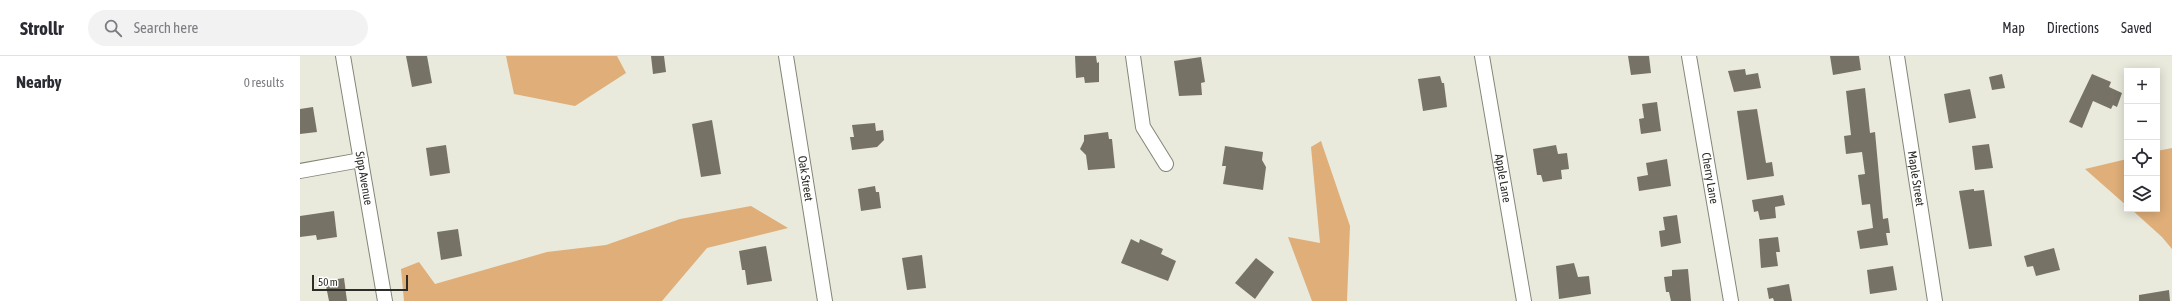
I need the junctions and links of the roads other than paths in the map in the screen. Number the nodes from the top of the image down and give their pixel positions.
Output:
1 (343, 56) edge
2 (786, 56) edge
3 (1133, 56) edge
4 (1482, 56) edge
5 (1689, 56) edge
6 (1897, 56) edge
7 (361, 160) junction
8 (1166, 164) dead end
9 (300, 171) edge
10 (385, 301) edge
11 (825, 301) edge
12 (1524, 301) edge
13 (1731, 301) edge
14 (1935, 301) edge

1 - 7 street, Sipp Avenue
2 - 11 street, Oak Street
3 - 8 street
4 - 12 street, Apple Lane
5 - 13 street, Cherry Lane
6 - 14 street, Maple Street
7 - 9 street
7 - 10 street, Sipp Avenue

